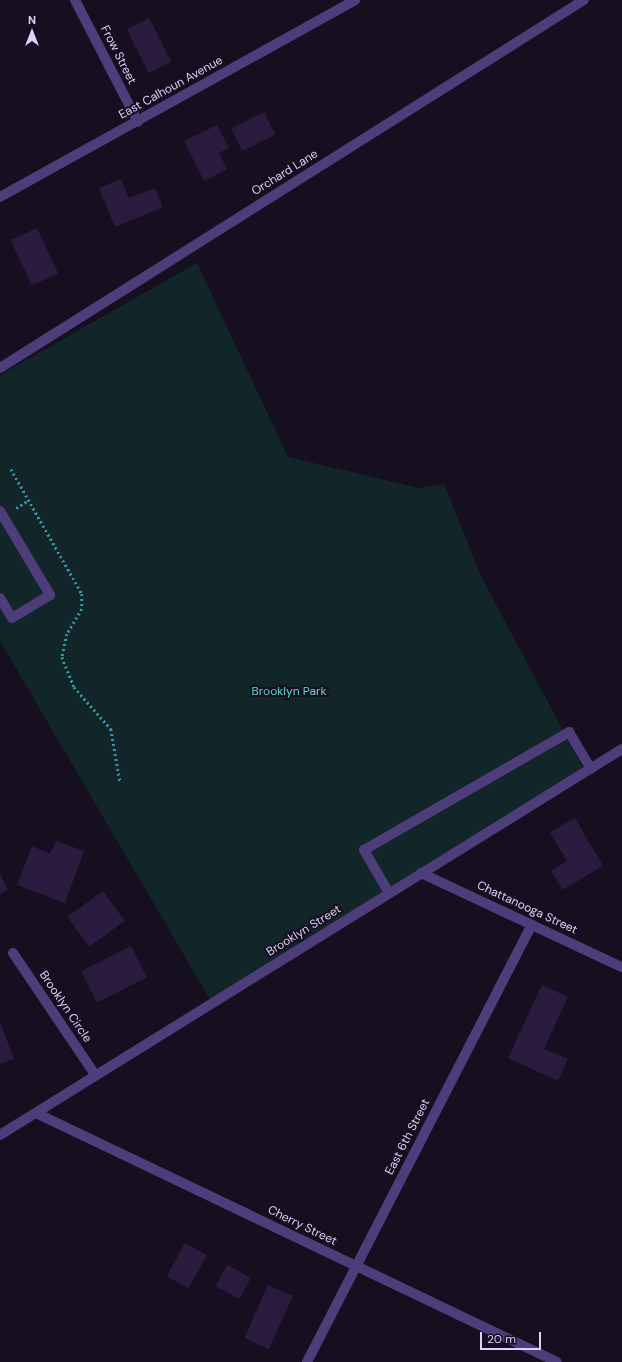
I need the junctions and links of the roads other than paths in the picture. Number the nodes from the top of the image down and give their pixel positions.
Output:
1 (75, 0) edge
2 (355, 0) edge
3 (584, 0) edge
4 (138, 122) junction
5 (0, 197) edge
6 (0, 368) edge
7 (0, 511) edge
8 (0, 598) edge
9 (622, 749) edge
10 (590, 769) junction
11 (421, 873) junction
12 (389, 893) junction
13 (532, 925) junction
14 (13, 953) dead end
15 (622, 967) edge
16 (96, 1076) junction
17 (36, 1113) junction
18 (0, 1135) edge
19 (356, 1266) junction
20 (307, 1362) edge
21 (557, 1362) edge

1 - 4 street, Frow Street
2 - 4 street, East Calhoun Avenue
3 - 6 street, Orchard Lane
4 - 5 street, East Calhoun Avenue
7 - 8 street
9 - 10 street, Brooklyn Street
10 - 11 street, Brooklyn Street
10 - 12 street
11 - 12 street, Brooklyn Street
11 - 13 street, Chattanooga Street
12 - 16 street, Brooklyn Street
13 - 15 street, Chattanooga Street
13 - 19 street, East 6th Street
14 - 16 street, Brooklyn Circle
16 - 17 street, Brooklyn Street
17 - 18 street, Brooklyn Street
17 - 19 street, Cherry Street
19 - 20 street, East 6th Street
19 - 21 street, Cherry Street

